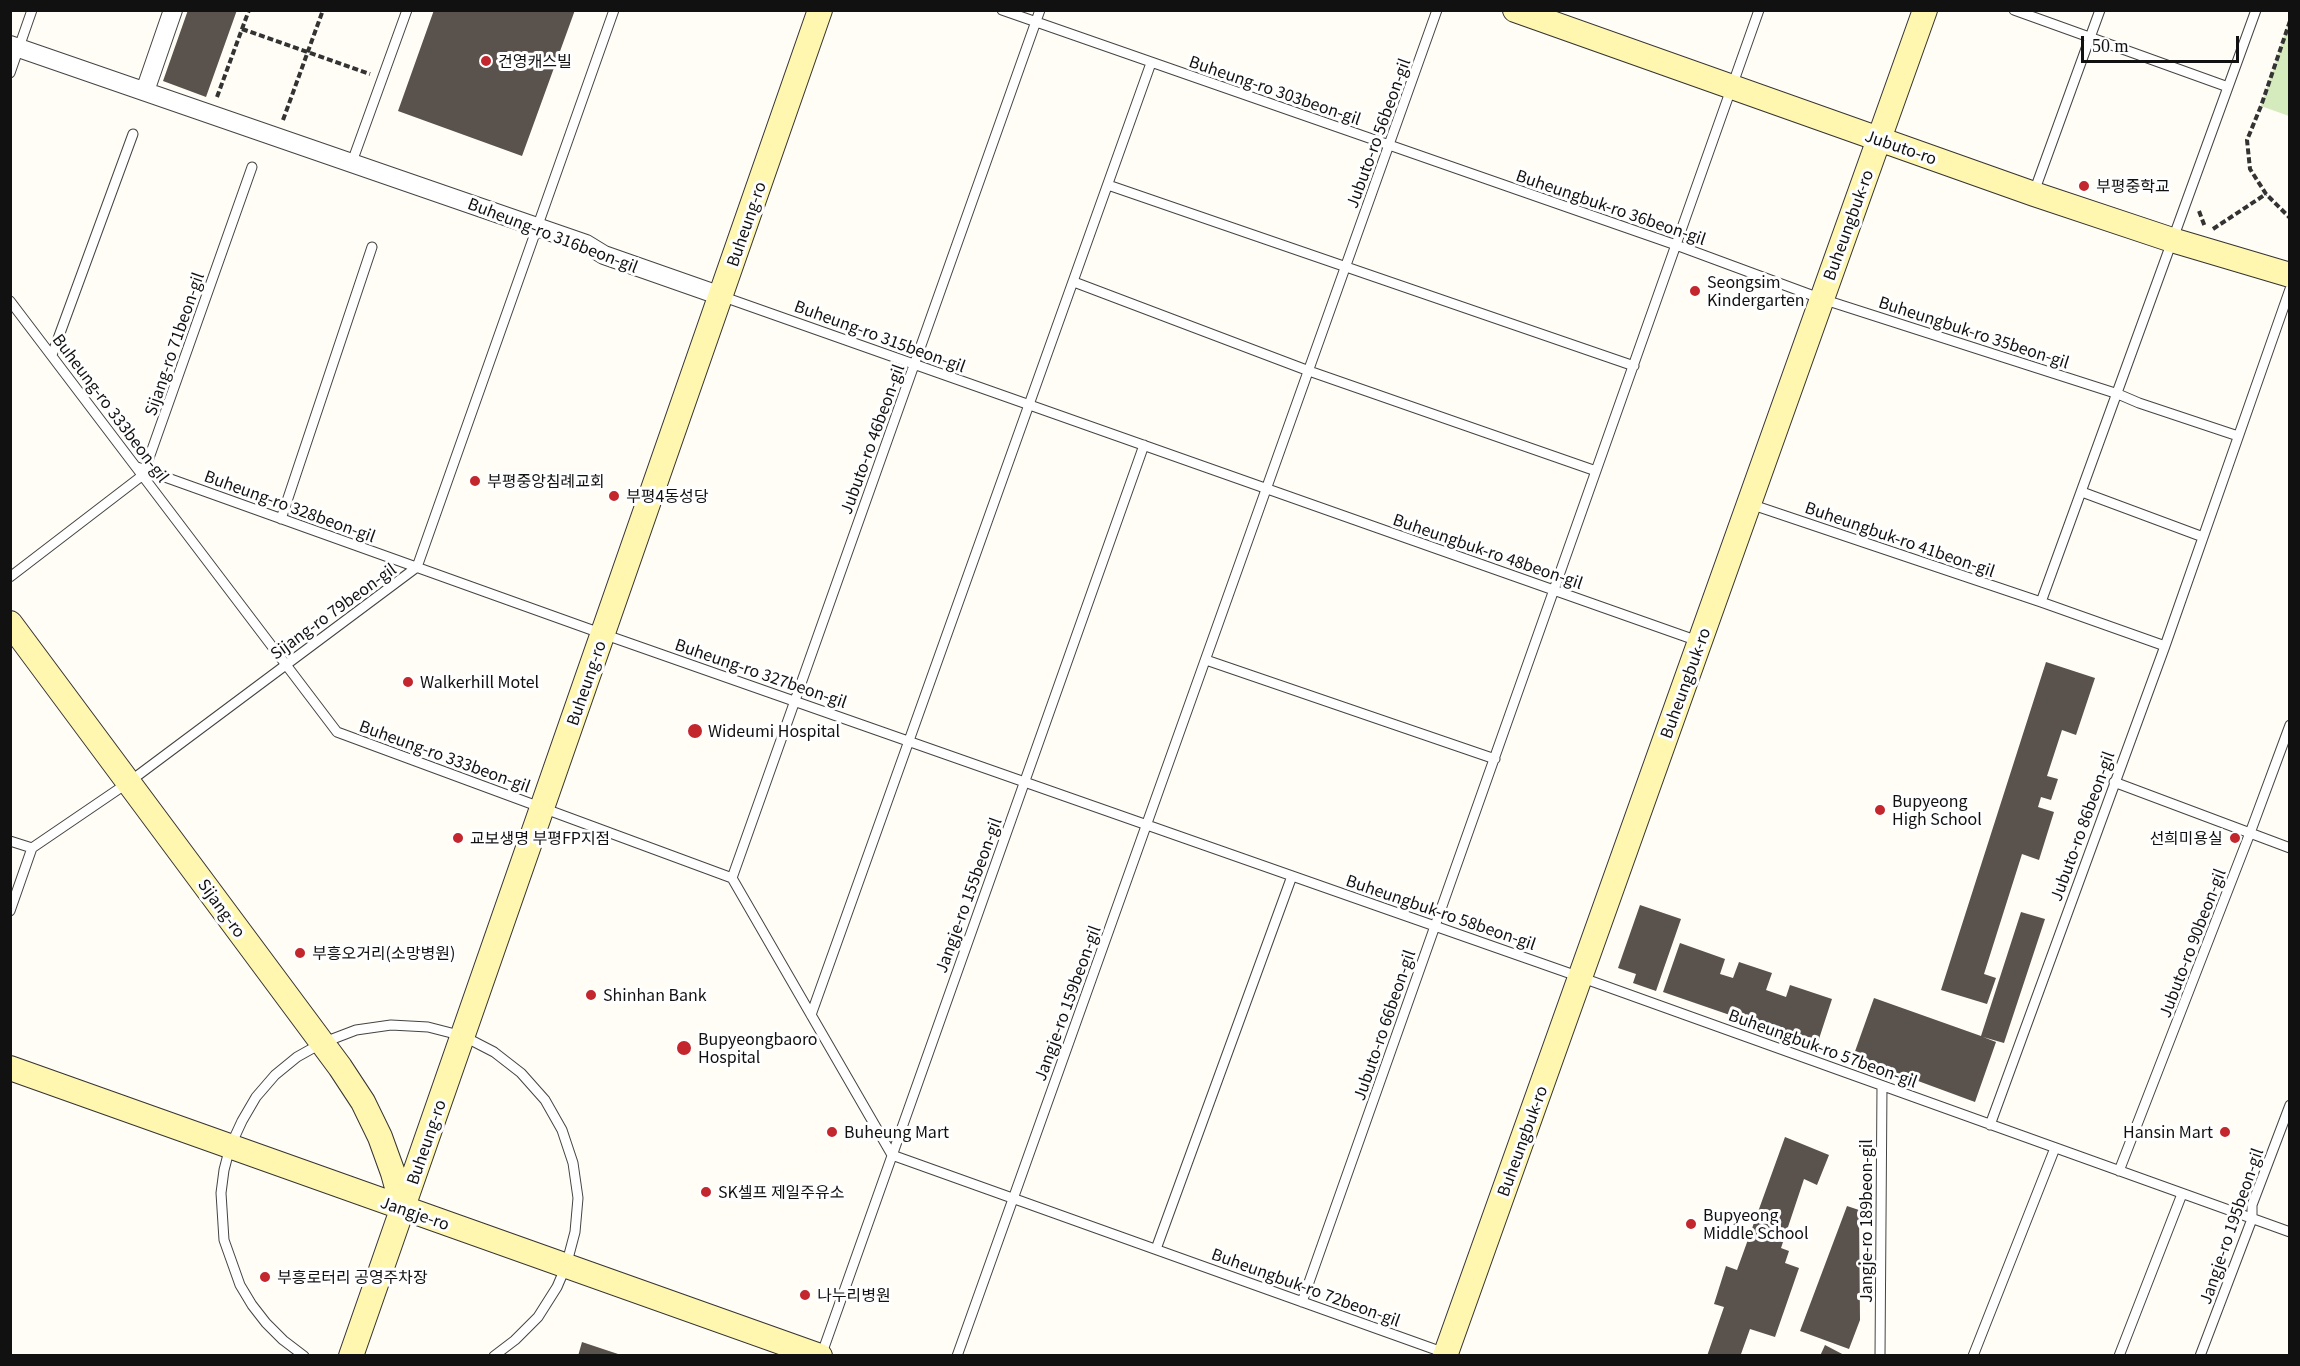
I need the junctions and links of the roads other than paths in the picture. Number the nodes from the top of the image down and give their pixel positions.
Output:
1 (32, 10) edge
2 (173, 10) edge
3 (408, 10) edge
4 (614, 10) edge
5 (820, 10) edge
6 (1002, 10) edge
7 (1040, 10) edge
8 (1437, 10) edge
9 (1515, 10) edge
10 (1759, 10) edge
11 (1926, 10) edge
12 (2014, 10) edge
13 (2100, 10) edge
14 (2256, 10) edge
15 (1036, 22) junction
16 (2090, 38) junction
17 (15, 47) edge
18 (1151, 63) junction
19 (10, 73) edge
20 (1732, 87) junction
21 (2228, 87) junction
22 (145, 91) junction
23 (133, 134) dead end
24 (1879, 140) junction
25 (1389, 146) junction
26 (352, 162) junction
27 (252, 167) dead end
28 (1108, 184) junction
29 (2034, 194) junction
30 (537, 227) junction
31 (2172, 240) junction
32 (1676, 245) junction
33 (372, 247) dead end
34 (1346, 267) junction
35 (2289, 275) edge
36 (1074, 282) junction
37 (2289, 289) edge
38 (721, 296) junction
39 (1821, 300) junction
40 (10, 301) edge
41 (52, 355) junction
42 (914, 364) junction
43 (1634, 366) junction
44 (1309, 371) junction
45 (2118, 394) junction
46 (1029, 405) junction
47 (2238, 436) junction
48 (1144, 445) junction
49 (142, 471) junction
50 (1596, 471) junction
51 (1267, 489) junction
52 (2082, 492) junction
53 (1749, 504) junction
54 (281, 519) junction
55 (2203, 537) junction
56 (417, 567) junction
57 (10, 577) edge
58 (1554, 591) junction
59 (2041, 602) junction
60 (10, 623) edge
61 (603, 634) junction
62 (1700, 641) junction
63 (2165, 646) junction
64 (1206, 660) junction
65 (286, 663) junction
66 (795, 701) junction
67 (2289, 725) edge
68 (909, 741) junction
69 (1495, 759) junction
70 (129, 782) junction
71 (1024, 782) junction
72 (2114, 782) junction
73 (542, 808) junction
74 (1147, 825) junction
75 (2250, 833) junction
76 (10, 841) edge
77 (32, 848) junction
78 (2289, 848) edge
79 (1292, 876) junction
80 (732, 878) junction
81 (10, 911) edge
82 (1435, 926) junction
83 (1580, 977) junction
84 (811, 1015) junction
85 (463, 1036) junction
86 (322, 1043) junction
87 (10, 1068) edge
88 (1882, 1086) junction
89 (2289, 1106) edge
90 (1990, 1125) junction
91 (230, 1147) junction
92 (2055, 1148) junction
93 (892, 1155) junction
94 (2119, 1171) junction
95 (2182, 1194) junction
96 (1013, 1199) junction
97 (403, 1209) junction
98 (2252, 1219) junction
99 (2289, 1232) edge
100 (1156, 1250) junction
101 (566, 1266) junction
102 (1302, 1302) junction
103 (1446, 1354) edge
104 (304, 1356) edge
105 (351, 1356) edge
106 (494, 1356) edge
107 (821, 1356) edge
108 (957, 1356) edge
109 (1880, 1356) edge
110 (1973, 1356) edge
111 (2119, 1356) edge
112 (2200, 1356) edge

1 - 17 lane
2 - 22 street
3 - 26 lane
4 - 30 lane, Sijang-ro 79beon-gil
5 - 38 main road, Buheung-ro
6 - 15 lane, Buheung-ro 303beon-gil
7 - 15 lane, Jubuto-ro 46beon-gil
8 - 25 lane, Jubuto-ro 56beon-gil
9 - 20 main road, Jubuto-ro
10 - 20 lane, Jubuto-ro 66beon-gil
11 - 24 main road, Buheungbuk-ro
12 - 16 lane
13 - 16 lane
14 - 21 lane
15 - 18 lane, Buheung-ro 303beon-gil
15 - 42 lane, Jubuto-ro 46beon-gil
16 - 21 lane
16 - 29 lane
17 - 19 lane
17 - 22 street, Buheung-ro 316beon-gil
18 - 25 lane, Buheung-ro 303beon-gil
18 - 28 lane
20 - 24 main road, Jubuto-ro
20 - 32 lane, Jubuto-ro 66beon-gil
21 - 31 lane
22 - 26 street, Buheung-ro 316beon-gil
23 - 41 lane
24 - 29 main road, Jubuto-ro
24 - 39 main road, Buheungbuk-ro
25 - 32 lane, Buheungbuk-ro 36beon-gil
25 - 34 lane, Jubuto-ro 56beon-gil
26 - 30 street, Buheung-ro 316beon-gil
27 - 49 lane, Sijang-ro 71beon-gil
28 - 34 lane
28 - 36 lane
29 - 31 main road, Jubuto-ro
30 - 38 street, Buheung-ro 316beon-gil
30 - 56 lane, Sijang-ro 79beon-gil
31 - 35 main road, Jubuto-ro
31 - 45 lane
32 - 39 lane, Buheungbuk-ro 36beon-gil
32 - 43 lane, Jubuto-ro 66beon-gil
33 - 54 lane
34 - 43 lane
34 - 44 lane, Jubuto-ro 56beon-gil
36 - 44 lane
36 - 46 lane
37 - 47 lane, Jubuto-ro 86beon-gil
38 - 42 lane, Buheung-ro 315beon-gil
38 - 61 main road, Buheung-ro
39 - 45 lane, Buheungbuk-ro 35beon-gil
39 - 53 main road, Buheungbuk-ro
40 - 41 lane, Buheung-ro 333beon-gil
41 - 49 lane, Buheung-ro 333beon-gil
42 - 46 lane, Buheung-ro 315beon-gil
42 - 66 lane, Jubuto-ro 46beon-gil
43 - 50 lane, Jubuto-ro 66beon-gil
44 - 50 lane
44 - 51 lane, Jubuto-ro 56beon-gil
45 - 47 lane, Buheungbuk-ro 35beon-gil
45 - 52 lane
46 - 48 lane, Buheung-ro 315beon-gil
46 - 68 lane
47 - 55 lane, Jubuto-ro 86beon-gil
48 - 51 lane, Buheung-ro 315beon-gil
48 - 71 lane, Jangje-ro 155beon-gil
49 - 54 lane, Buheung-ro 328beon-gil
49 - 57 lane
49 - 65 lane, Buheung-ro 333beon-gil
50 - 58 lane, Jubuto-ro 66beon-gil
51 - 58 lane, Buheungbuk-ro 48beon-gil
51 - 64 lane, Jangje-ro 159beon-gil
52 - 55 lane
52 - 59 lane
53 - 59 lane, Buheungbuk-ro 41beon-gil
53 - 62 main road, Buheungbuk-ro
54 - 56 lane, Buheung-ro 328beon-gil
55 - 63 lane, Jubuto-ro 86beon-gil
56 - 61 lane, Buheung-ro 328beon-gil
56 - 65 lane, Sijang-ro 79beon-gil
58 - 62 lane, Buheungbuk-ro 48beon-gil
58 - 69 lane, Jubuto-ro 66beon-gil
59 - 63 lane, Buheungbuk-ro 41beon-gil
60 - 70 main road, Sijang-ro
61 - 66 lane, Buheung-ro 327beon-gil
61 - 73 main road, Buheung-ro
62 - 83 main road, Buheungbuk-ro
63 - 72 lane, Jubuto-ro 86beon-gil
64 - 69 lane
64 - 74 lane, Jangje-ro 159beon-gil
65 - 70 lane, Sijang-ro 79beon-gil
65 - 73 lane, Buheung-ro 333beon-gil
66 - 68 lane, Buheung-ro 327beon-gil
66 - 80 lane, Jubuto-ro 46beon-gil
67 - 75 lane, Jubuto-ro 90beon-gil
68 - 71 lane, Buheung-ro 327beon-gil
68 - 84 lane
69 - 82 lane, Jubuto-ro 66beon-gil
70 - 77 lane, Sijang-ro 79beon-gil
70 - 86 main road, Sijang-ro
71 - 74 lane, Buheung-ro 327beon-gil
71 - 93 lane, Jangje-ro 155beon-gil
72 - 75 lane
72 - 90 lane, Jubuto-ro 86beon-gil
73 - 80 lane, Buheung-ro 333beon-gil
73 - 85 main road, Buheung-ro
74 - 79 lane, Buheungbuk-ro 58beon-gil
74 - 96 lane, Jangje-ro 159beon-gil
75 - 78 lane
75 - 94 lane, Jubuto-ro 90beon-gil
76 - 77 lane
77 - 81 lane
79 - 82 lane, Buheungbuk-ro 58beon-gil
79 - 100 lane
80 - 84 lane
82 - 83 lane, Buheungbuk-ro 58beon-gil
82 - 102 lane, Jubuto-ro 66beon-gil
83 - 88 lane, Buheungbuk-ro 57beon-gil
83 - 103 main road, Buheungbuk-ro
84 - 93 lane
85 - 86 lane
85 - 97 main road, Buheung-ro
85 - 101 lane
86 - 91 lane
86 - 97 main road, Sijang-ro
87 - 91 main road, Jangje-ro
88 - 90 lane, Buheungbuk-ro 57beon-gil
88 - 109 lane, Jangje-ro 189beon-gil
89 - 98 lane, Jangje-ro 195beon-gil
90 - 92 lane, Buheungbuk-ro 57beon-gil
91 - 97 main road, Jangje-ro
91 - 104 lane
92 - 94 lane, Buheungbuk-ro 57beon-gil
92 - 110 lane
93 - 96 lane
93 - 107 lane, Jangje-ro 155beon-gil
94 - 95 lane, Buheungbuk-ro 57beon-gil
95 - 98 lane, Buheungbuk-ro 57beon-gil
95 - 111 lane
96 - 100 lane, Buheungbuk-ro 72beon-gil
96 - 108 lane, Jangje-ro 159beon-gil
97 - 101 main road, Jangje-ro
97 - 105 main road, Buheung-ro
98 - 99 lane, Buheungbuk-ro 57beon-gil
98 - 112 lane, Jangje-ro 195beon-gil
100 - 102 lane, Buheungbuk-ro 72beon-gil
101 - 106 lane
101 - 107 main road, Jangje-ro
102 - 103 lane, Buheungbuk-ro 72beon-gil

